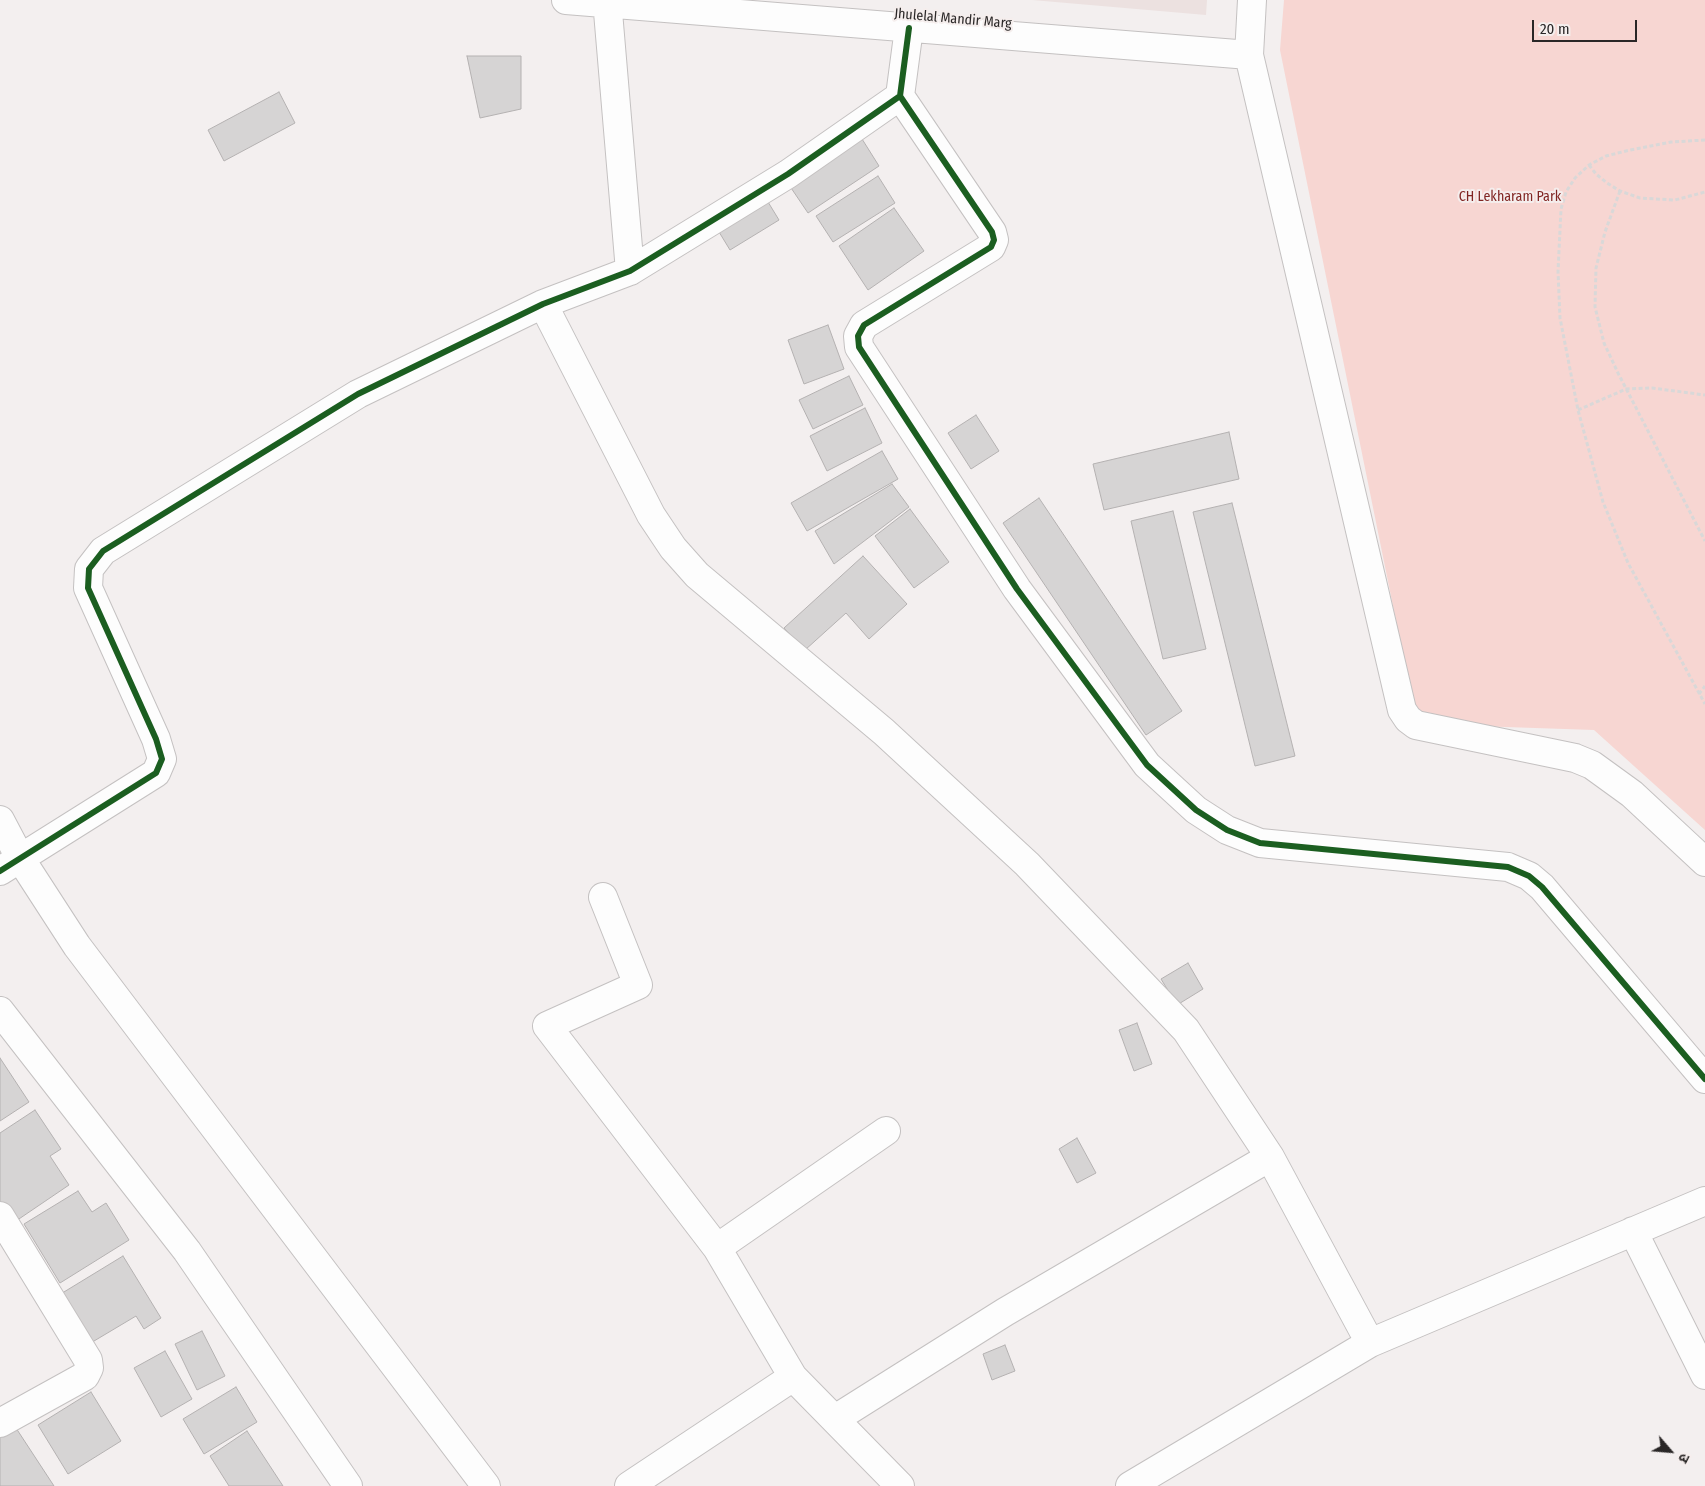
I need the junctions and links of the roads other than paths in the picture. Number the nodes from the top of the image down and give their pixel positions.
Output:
1 (566, 0) edge
2 (1252, 0) edge
3 (606, 2) edge
4 (773, 8) edge
5 (909, 28) junction
6 (1249, 55) junction
7 (900, 96) junction
8 (630, 271) junction
9 (543, 304) junction
10 (0, 820) edge
11 (1705, 862) edge
12 (10, 865) edge
13 (603, 897) dead end
14 (0, 1011) edge
15 (1705, 1079) edge
16 (886, 1131) dead end
17 (1270, 1157) junction
18 (1705, 1201) edge
19 (0, 1216) edge
20 (1633, 1231) junction
21 (718, 1248) junction
22 (1370, 1343) junction
23 (1705, 1375) edge
24 (792, 1377) junction
25 (835, 1420) junction
26 (0, 1423) edge
27 (348, 1486) edge
28 (486, 1486) edge
29 (629, 1486) edge
30 (900, 1486) edge
31 (1130, 1486) edge

1 - 3 street, Jhulelal Mandir Marg
2 - 6 street
3 - 4 street, Jhulelal Mandir Marg
3 - 8 street
4 - 5 street, Jhulelal Mandir Marg
5 - 6 street, Jhulelal Mandir Marg
5 - 7 street
6 - 11 street
7 - 8 street
7 - 15 street
8 - 9 street
9 - 12 street
9 - 17 street
10 - 12 street
12 - 28 street
13 - 21 street
14 - 27 street
16 - 21 street
17 - 22 street
17 - 25 street
18 - 20 street
19 - 26 street
20 - 22 street
20 - 23 street
21 - 24 street
22 - 31 street
24 - 25 street
24 - 29 street
25 - 30 street

